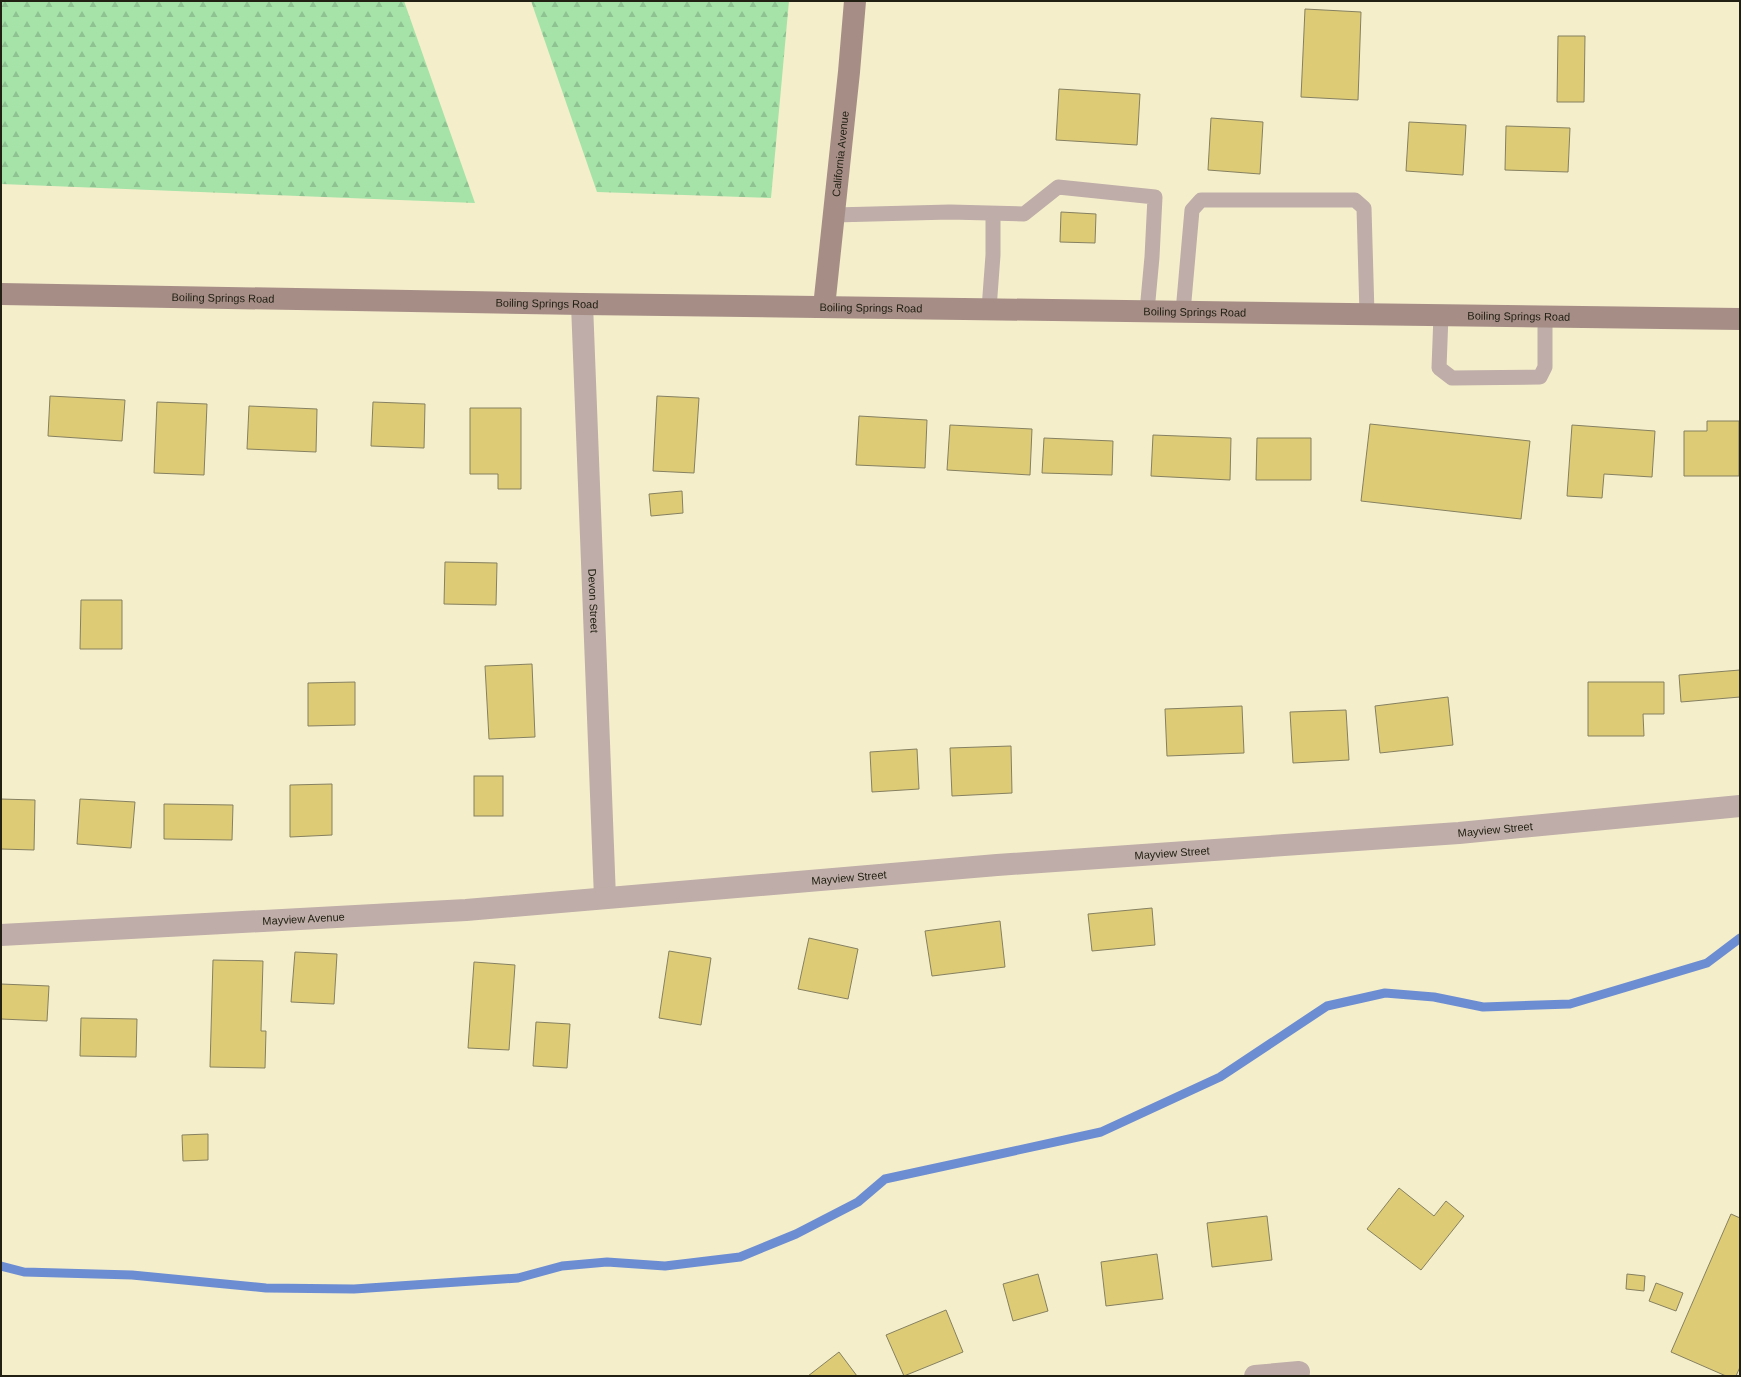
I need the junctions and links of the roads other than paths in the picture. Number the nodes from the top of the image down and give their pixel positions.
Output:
1 (855, 1) edge
2 (993, 214) junction
3 (834, 215) junction
4 (1, 294) edge
5 (582, 304) junction
6 (824, 307) junction
7 (989, 309) junction
8 (1147, 311) junction
9 (1183, 312) junction
10 (1367, 314) junction
11 (1441, 315) junction
12 (1545, 317) junction
13 (1740, 319) edge
14 (1740, 806) edge
15 (605, 898) junction
16 (1, 935) edge
17 (1299, 1372) dead end
18 (1255, 1376) edge

1 - 3 main road, California Avenue
2 - 3 lane
2 - 7 lane
2 - 8 lane
3 - 6 main road, California Avenue
4 - 5 main road, Boiling Springs Road
5 - 6 main road, Boiling Springs Road
5 - 15 street, Devon Street
6 - 7 main road, Boiling Springs Road
7 - 8 main road, Boiling Springs Road
8 - 9 main road, Boiling Springs Road
9 - 10 main road, Boiling Springs Road
9 - 10 lane
10 - 11 main road, Boiling Springs Road
11 - 12 main road, Boiling Springs Road
11 - 12 lane
12 - 13 main road, Boiling Springs Road
14 - 15 street, Mayview Street
15 - 16 street, Mayview Avenue
17 - 18 street

